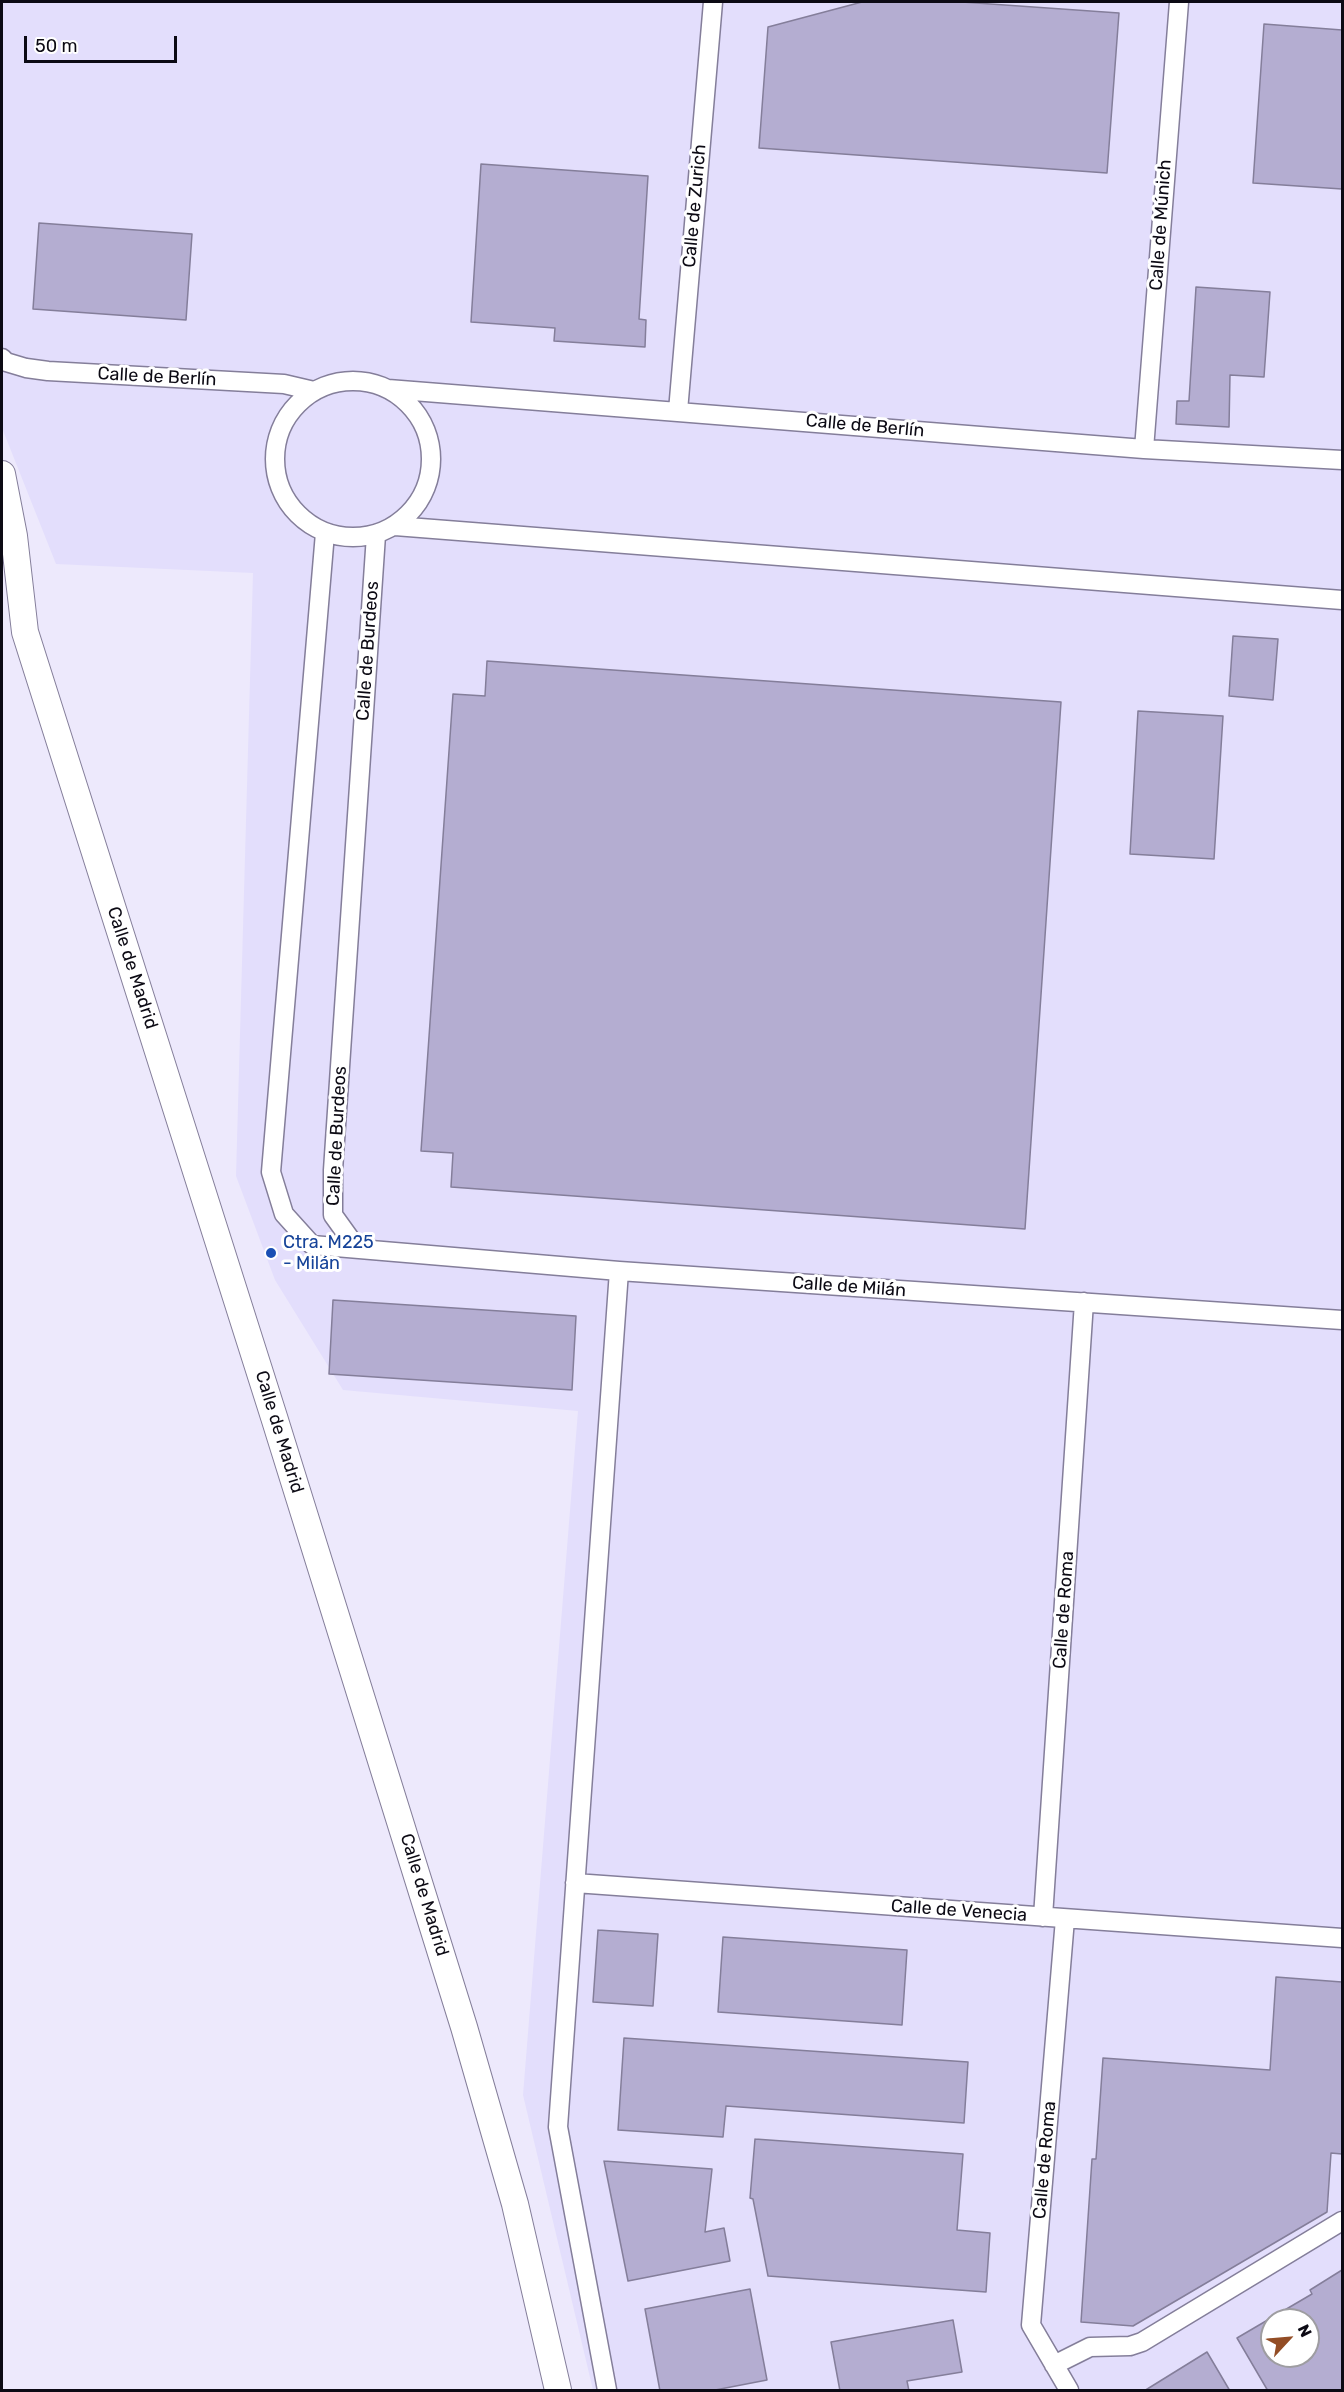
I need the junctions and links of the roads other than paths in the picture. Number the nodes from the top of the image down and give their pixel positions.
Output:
1 (713, 2) edge
2 (1179, 2) edge
3 (2, 358) edge
4 (388, 389) junction
5 (314, 391) junction
6 (678, 411) junction
7 (1144, 449) junction
8 (1342, 460) edge
9 (2, 474) edge
10 (395, 526) junction
11 (326, 533) junction
12 (376, 535) junction
13 (1342, 600) edge
14 (356, 1247) junction
15 (619, 1271) junction
16 (1084, 1302) junction
17 (1342, 1320) edge
18 (575, 1883) junction
19 (1043, 1917) junction
20 (1065, 1919) junction
21 (1342, 1938) edge
22 (1342, 2221) edge
23 (1054, 2365) junction
24 (558, 2391) edge
25 (607, 2391) edge
26 (1069, 2391) edge

1 - 6 street, Calle de Zurich
2 - 7 street, Calle de Múnich
3 - 5 street, Calle de Berlín
4 - 5 street
4 - 6 street, Calle de Berlín
4 - 10 street
5 - 11 street
6 - 7 street, Calle de Berlín
7 - 8 street, Calle de Berlín
9 - 24 street, Calle de Madrid
10 - 12 street
10 - 13 street
11 - 12 street
11 - 14 street
12 - 14 street, Calle de Burdeos
14 - 15 street, Calle de Milán
15 - 16 street, Calle de Milán
15 - 18 street
16 - 17 street, Calle de Milán
16 - 19 street, Calle de Roma
18 - 19 street, Calle de Venecia
18 - 25 street
19 - 20 street, Calle de Venecia
20 - 21 street, Calle de Venecia
20 - 23 street, Calle de Roma
22 - 23 street
23 - 26 street, Calle de Roma

